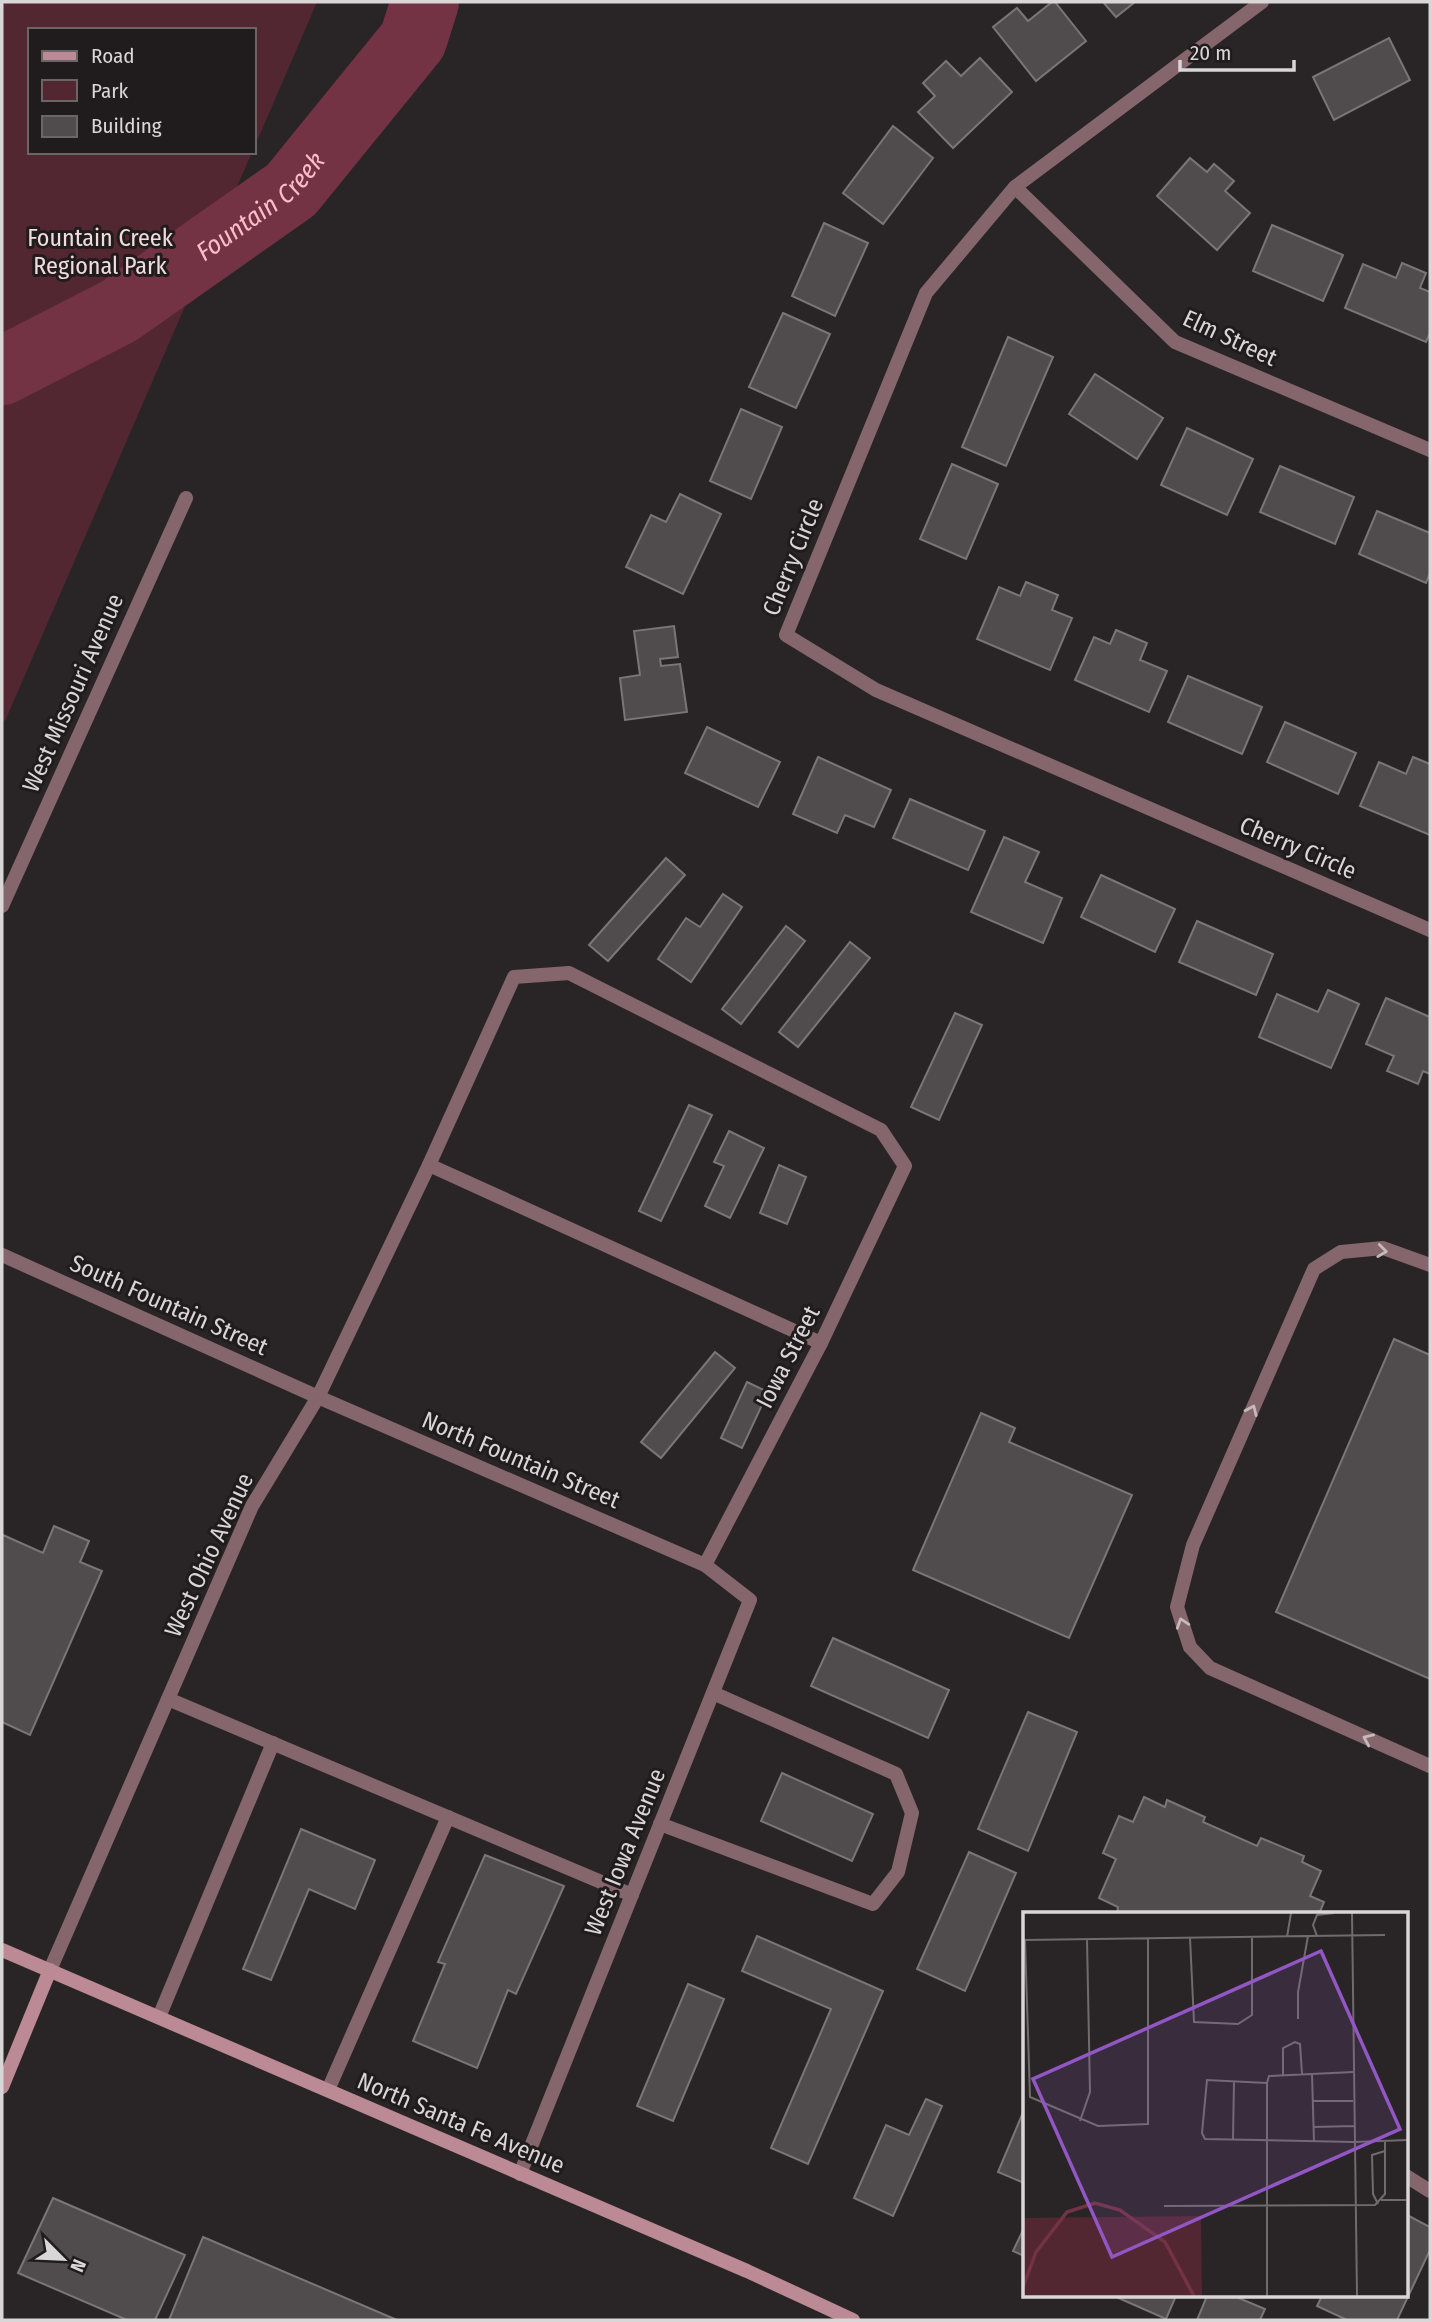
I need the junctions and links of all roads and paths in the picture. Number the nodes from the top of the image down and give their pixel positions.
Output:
1 (1262, 2) edge
2 (1015, 187) junction
3 (1430, 450) edge
4 (186, 498) dead end
5 (2, 906) edge
6 (1430, 930) edge
7 (429, 1165) junction
8 (905, 1166) joint
9 (2, 1255) edge
10 (1430, 1265) edge
11 (821, 1343) junction
12 (318, 1397) junction
13 (705, 1565) junction
14 (713, 1693) junction
15 (168, 1699) junction
16 (273, 1743) junction
17 (1430, 1766) edge
18 (448, 1817) junction
19 (660, 1824) junction
20 (632, 1895) junction
21 (2, 1950) edge
22 (50, 1970) junction
23 (159, 2017) junction
24 (2, 2087) edge
25 (328, 2090) junction
26 (520, 2174) junction
27 (1408, 2177) edge
28 (1430, 2191) edge
29 (853, 2320) edge

1 - 2 street, Cherry Circle
2 - 3 street, Elm Street
2 - 6 street, Cherry Circle
4 - 5 street, West Missouri Avenue
7 - 8 street, West Ohio Avenue
7 - 11 street
7 - 12 street, West Ohio Avenue
8 - 11 street, Iowa Street
9 - 12 street, South Fountain Street
17 -> 10 street
11 - 13 street, Iowa Street
12 - 13 street, North Fountain Street
12 - 15 street, West Ohio Avenue
13 - 14 street, West Iowa Avenue
14 - 19 street, West Iowa Avenue
14 - 19 street
15 - 16 street
15 - 22 street, West Ohio Avenue
16 - 18 street
16 - 23 street
18 - 20 street
18 - 25 street
19 - 20 street, West Iowa Avenue
20 - 26 street, West Iowa Avenue
21 - 22 main road, North Santa Fe Avenue
22 - 23 main road, North Santa Fe Avenue
22 - 24 main road, West Ohio Avenue
23 - 25 main road, North Santa Fe Avenue
25 - 26 main road, North Santa Fe Avenue
26 - 29 main road, North Santa Fe Avenue
27 - 28 street

